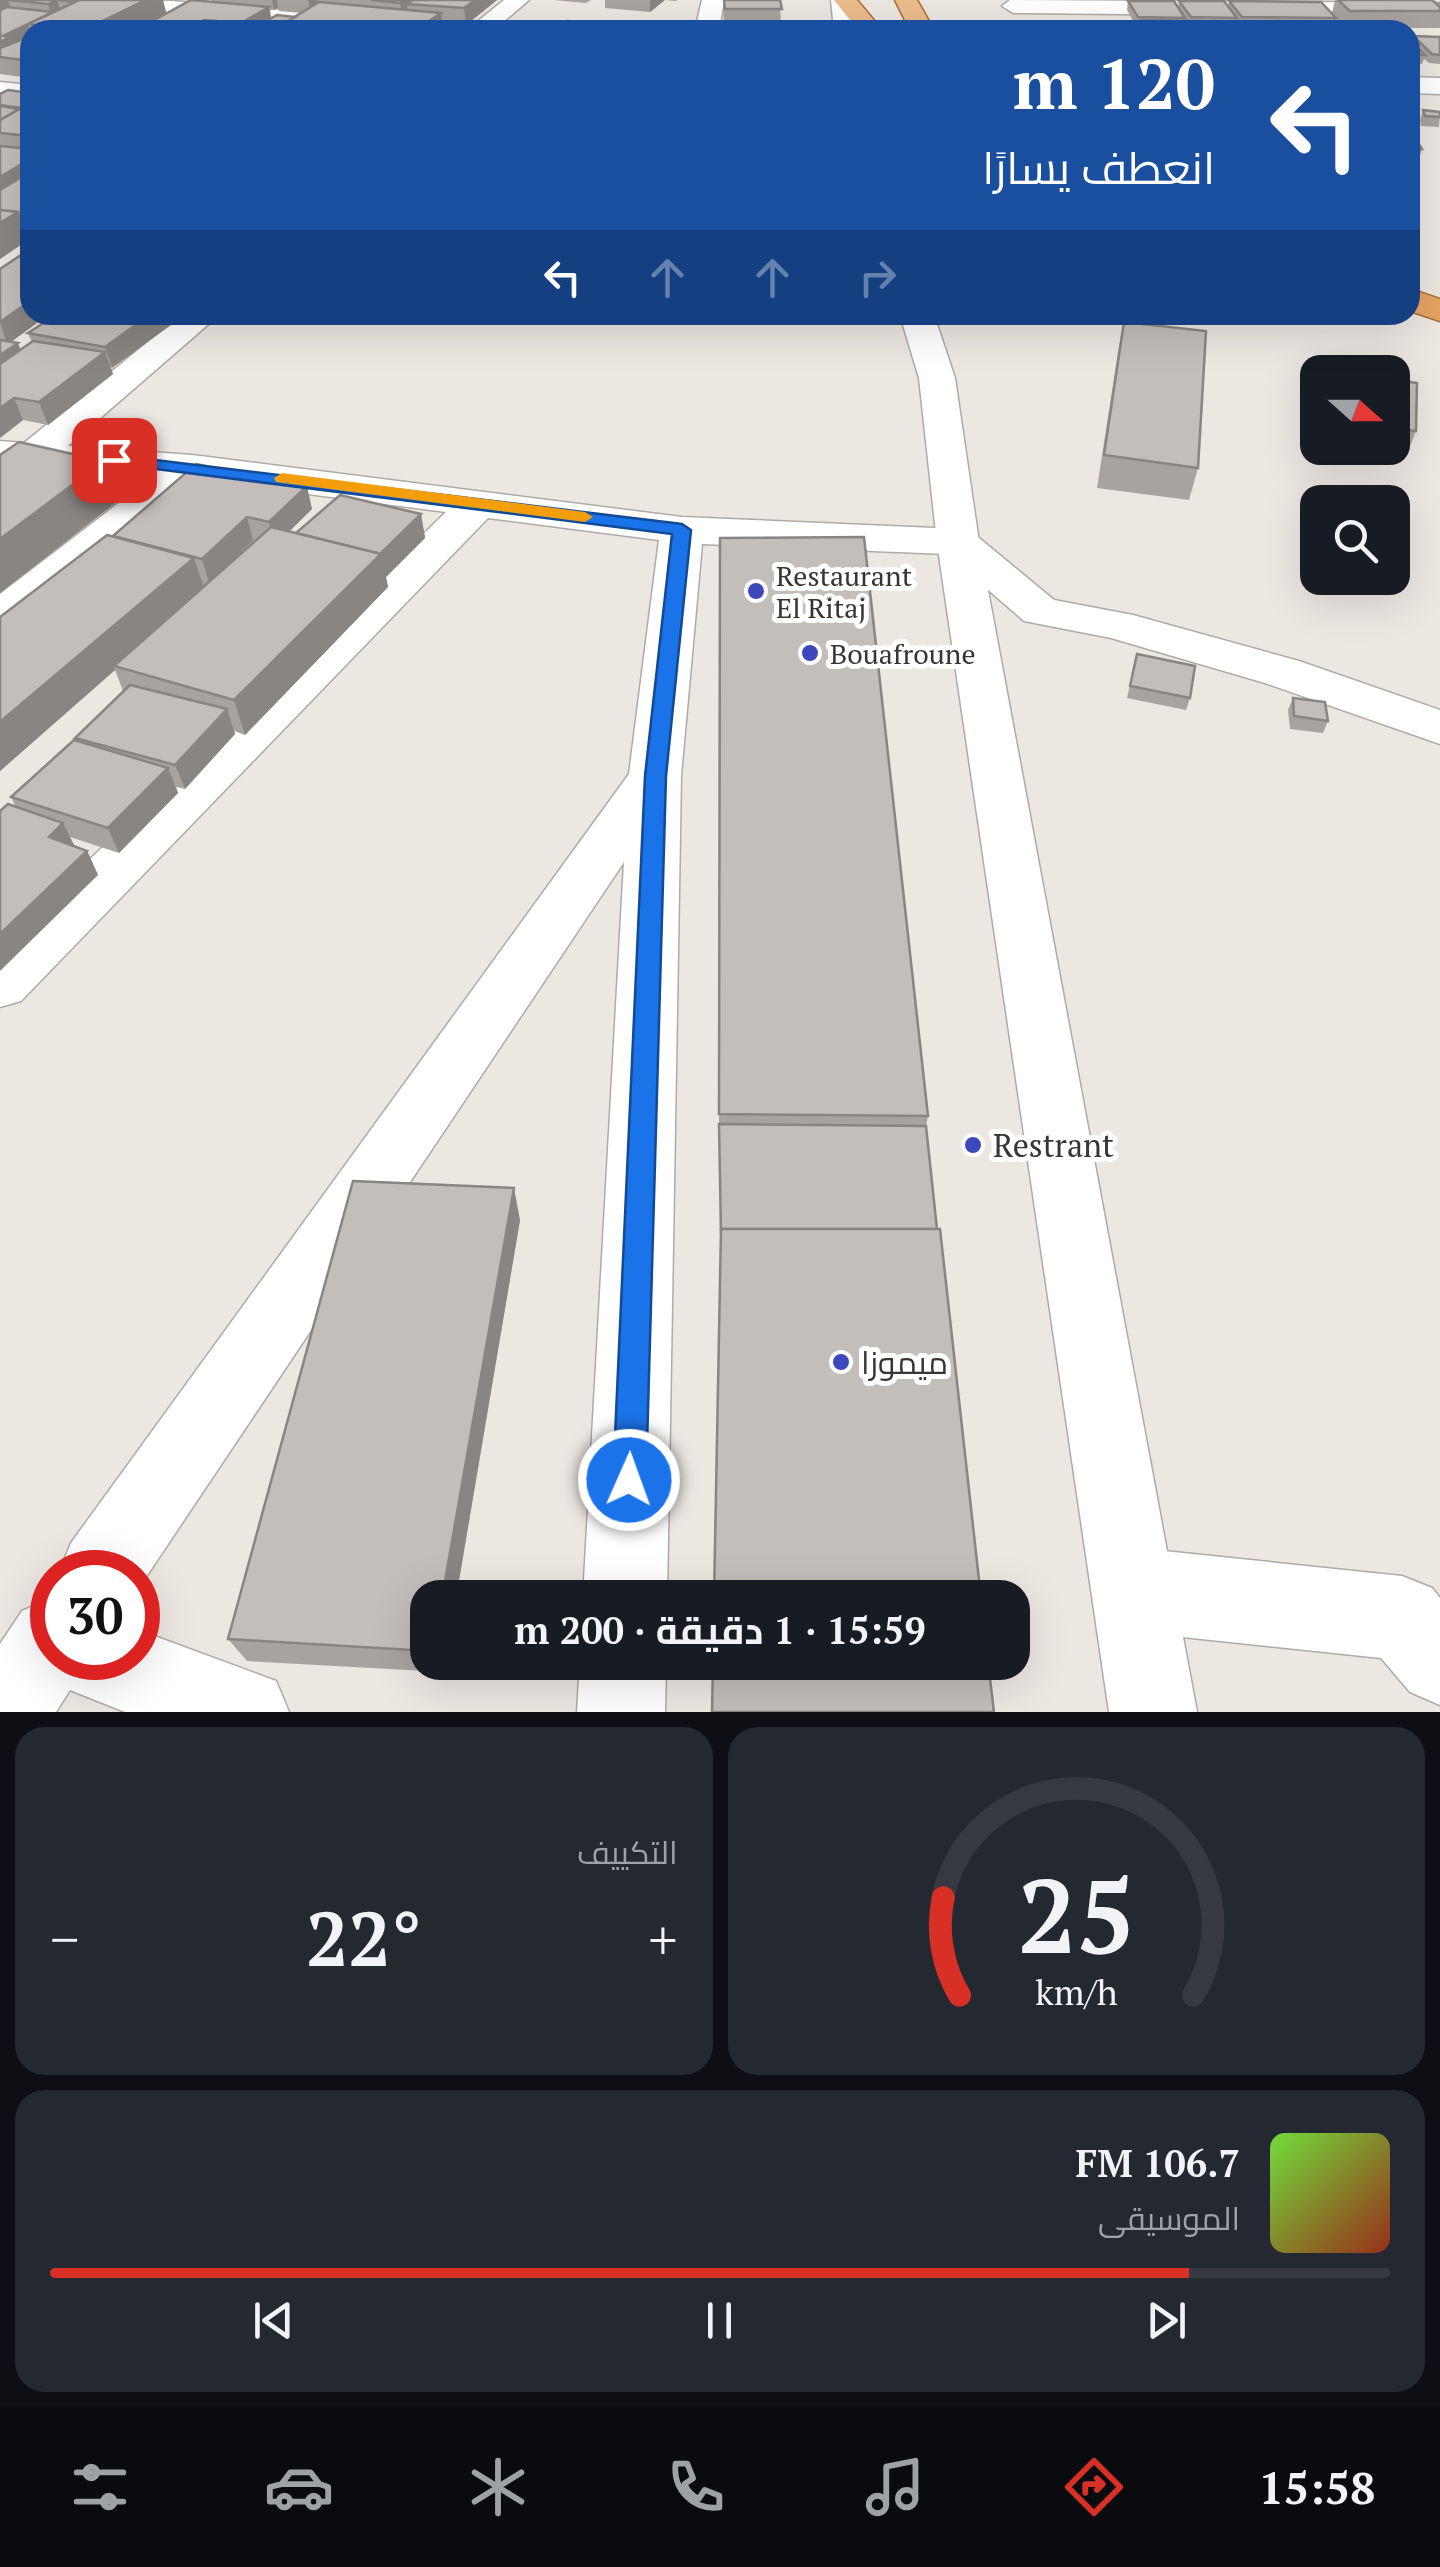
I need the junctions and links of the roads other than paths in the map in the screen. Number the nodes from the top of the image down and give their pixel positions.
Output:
1 (78, 0) edge
2 (361, 0) edge
3 (518, 0) edge
4 (844, 0) edge
5 (896, 0) edge
6 (1011, 3) edge
7 (189, 4) edge
8 (1206, 4) edge
9 (1440, 10) edge
10 (915, 16) edge
11 (160, 20) edge
12 (291, 20) edge
13 (331, 20) edge
14 (492, 20) edge
15 (861, 20) edge
16 (189, 325) edge
17 (920, 325) edge
18 (937, 325) edge
19 (937, 378) junction
20 (18, 453) edge
21 (192, 467) junction
22 (480, 503) junction
23 (682, 530) junction
24 (958, 542) junction
25 (0, 616) edge
26 (1440, 728) edge
27 (655, 776) junction
28 (0, 984) edge
29 (115, 1550) edge
30 (626, 1580) edge
31 (1135, 1590) junction
32 (1440, 1662) edge
33 (30, 1675) edge
34 (155, 1680) edge
35 (622, 1680) edge
36 (6, 1712) edge
37 (244, 1712) edge
38 (621, 1712) edge
39 (1153, 1712) edge

1 - 7 street
2 - 13 street
3 - 14 street
4 - 15 main road
5 - 10 main road
6 - 8 street
7 - 11 street
7 - 12 street
8 - 9 street
16 - 20 street
17 - 19 street
18 - 19 street
19 - 24 street
20 - 21 street
21 - 22 street
21 - 25 street
22 - 23 street
22 - 28 street
23 - 24 street
23 - 27 street
24 - 26 street
24 - 31 street
27 - 29 street
27 - 30 street
31 - 32 street
31 - 39 street
33 - 36 street
34 - 37 street
35 - 38 street

